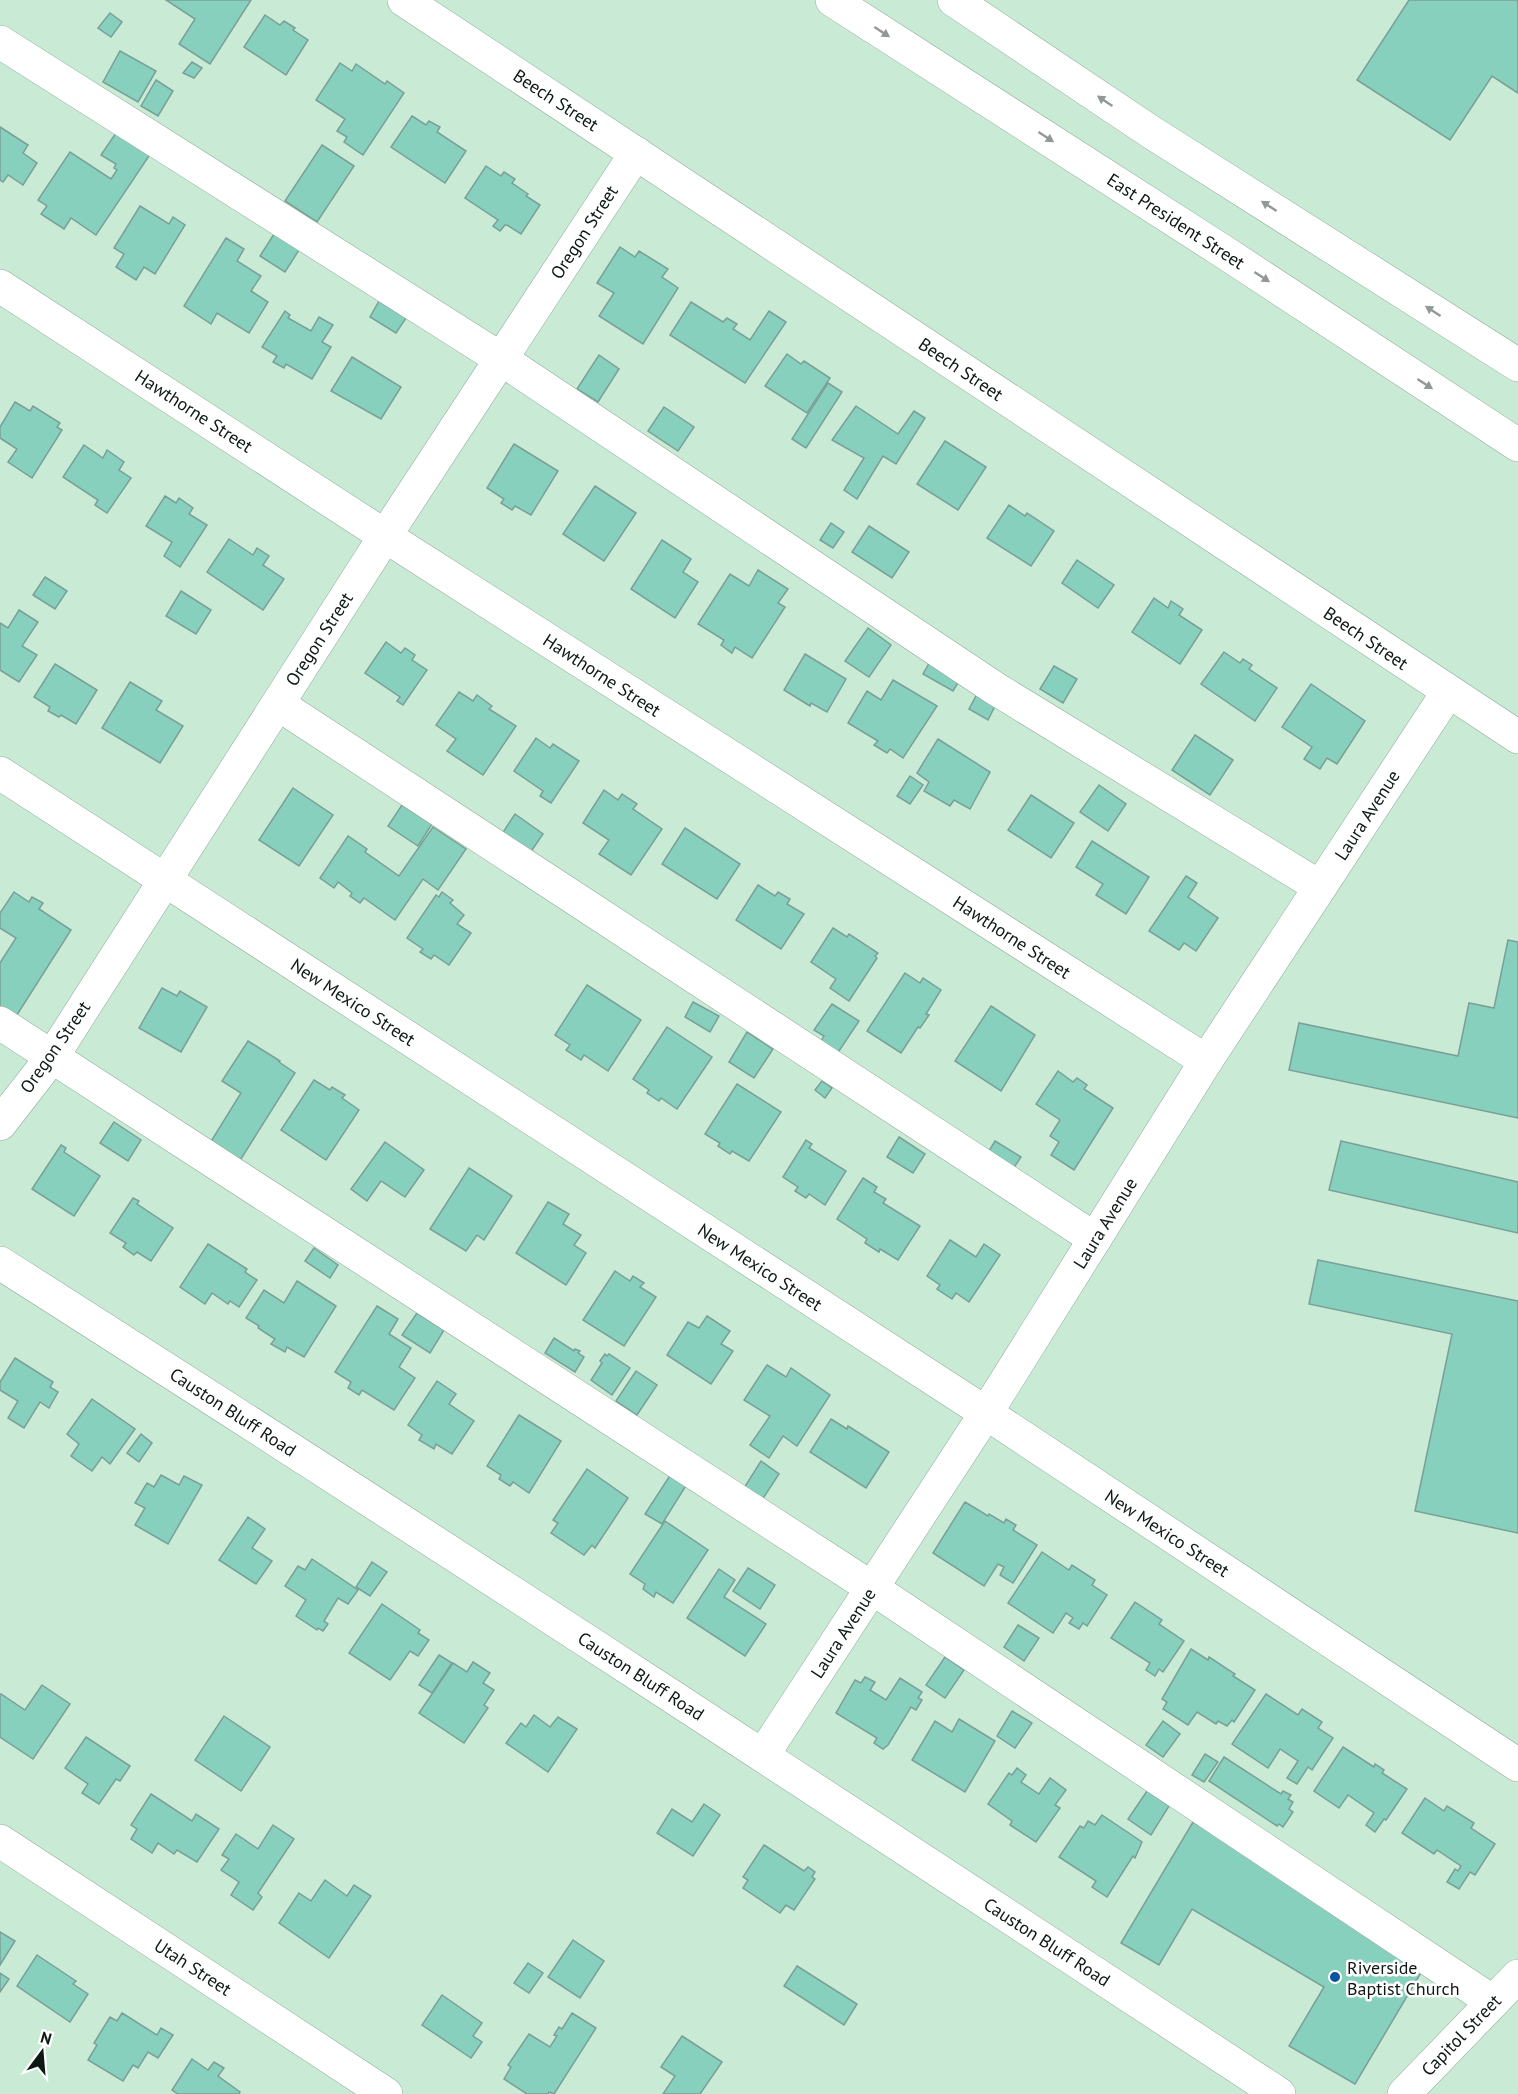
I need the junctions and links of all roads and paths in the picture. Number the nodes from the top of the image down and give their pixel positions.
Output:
1 (404, 0) edge
2 (832, 0) edge
3 (954, 0) edge
4 (0, 42) edge
5 (636, 153) junction
6 (0, 286) edge
7 (501, 359) junction
8 (1518, 365) edge
9 (1518, 445) edge
10 (385, 536) junction
11 (1448, 692) junction
12 (278, 704) junction
13 (1518, 737) edge
14 (0, 773) edge
15 (165, 881) junction
16 (1320, 887) junction
17 (0, 1023) edge
18 (52, 1057) junction
19 (1206, 1061) junction
20 (0, 1124) edge
21 (1095, 1239) junction
22 (0, 1263) edge
23 (986, 1413) junction
24 (872, 1588) junction
25 (763, 1755) junction
26 (1518, 1765) edge
27 (0, 1841) edge
28 (1518, 1976) edge
29 (1493, 2002) junction
30 (386, 2094) edge
31 (1279, 2094) edge
32 (1404, 2094) edge

1 - 5 street, Beech Street
2 -> 9 street, East President Street
8 -> 3 street
4 - 7 street
5 - 7 street, Oregon Street
5 - 11 street, Beech Street
6 - 10 street, Hawthorne Street
7 - 10 street, Oregon Street
7 - 16 street
10 - 12 street, Oregon Street
10 - 19 street, Hawthorne Street
11 - 13 street, Beech Street
11 - 16 street, Laura Avenue
12 - 15 street, Oregon Street
12 - 21 street
14 - 15 street, New Mexico Street
15 - 18 street, Oregon Street
15 - 23 street, New Mexico Street
16 - 19 street, Laura Avenue
17 - 18 street
18 - 20 street, Oregon Street
18 - 24 street
19 - 21 street, Laura Avenue
21 - 23 street, Laura Avenue
22 - 25 street, Causton Bluff Road
23 - 24 street, Laura Avenue
23 - 26 street, New Mexico Street
24 - 25 street, Laura Avenue
24 - 29 street
25 - 31 street, Causton Bluff Road
27 - 30 street, Utah Street
28 - 29 street, Capitol Street
29 - 32 street, Capitol Street

